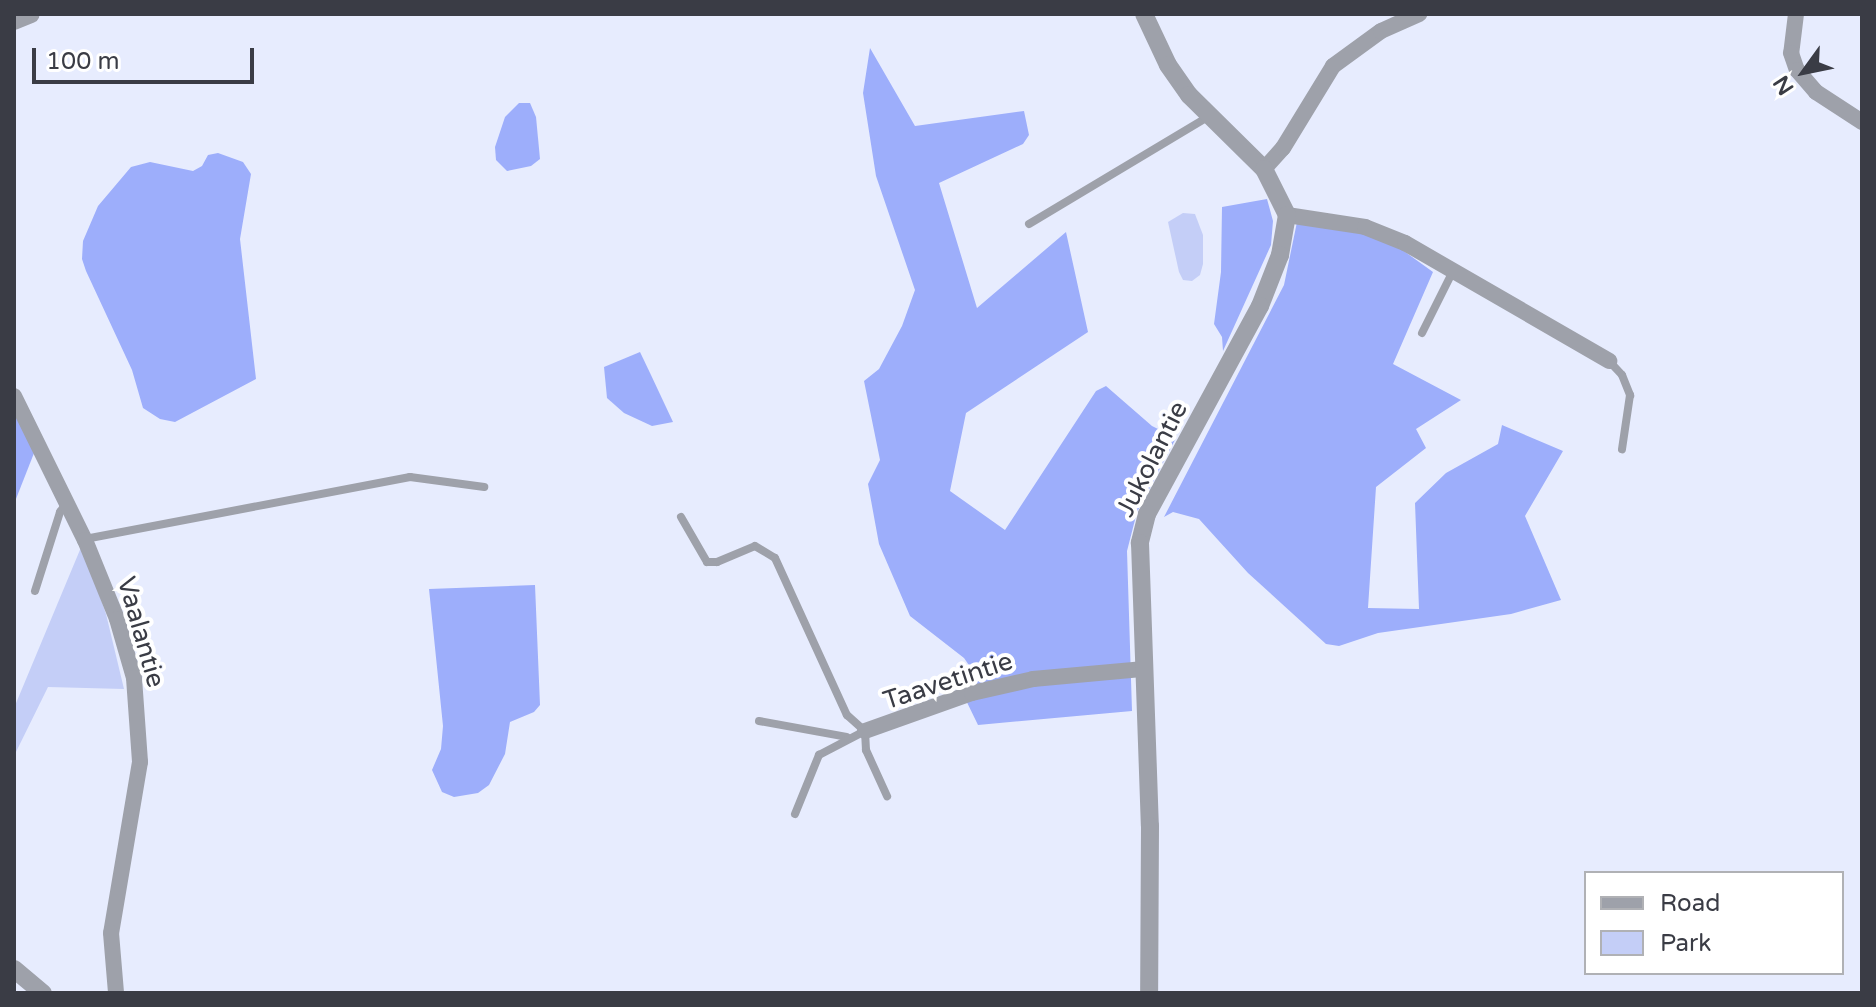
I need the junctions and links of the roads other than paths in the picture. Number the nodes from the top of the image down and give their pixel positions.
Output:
1 (31, 14) edge
2 (1144, 14) edge
3 (1419, 14) edge
4 (1796, 14) edge
5 (14, 21) edge
6 (1209, 116) junction
7 (1862, 122) edge
8 (1264, 169) junction
9 (1287, 215) junction
10 (1029, 224) dead end
11 (1453, 271) junction
12 (1422, 333) dead end
13 (1609, 361) joint
14 (14, 396) edge
15 (1622, 449) dead end
16 (484, 487) dead end
17 (67, 501) junction
18 (681, 517) dead end
19 (85, 540) junction
20 (35, 591) dead end
21 (1142, 669) junction
22 (759, 721) dead end
23 (865, 731) junction
24 (848, 737) junction
25 (887, 796) dead end
26 (795, 814) dead end
27 (14, 969) edge
28 (112, 992) edge
29 (43, 993) edge
30 (1149, 993) edge

1 - 5 street
2 - 6 street
3 - 8 street
4 - 7 street
6 - 8 street
6 - 10 lane
8 - 9 street
9 - 11 street
9 - 21 street, Jukolantie
11 - 12 lane
11 - 13 street
13 - 15 lane
14 - 17 street, Vaalantie
16 - 19 lane
17 - 19 street, Vaalantie
17 - 20 lane
18 - 23 lane
19 - 28 street, Vaalantie
21 - 23 street, Taavetintie
21 - 30 street, Jukolantie
22 - 24 lane
23 - 24 lane
23 - 25 lane
24 - 26 lane
27 - 29 street

